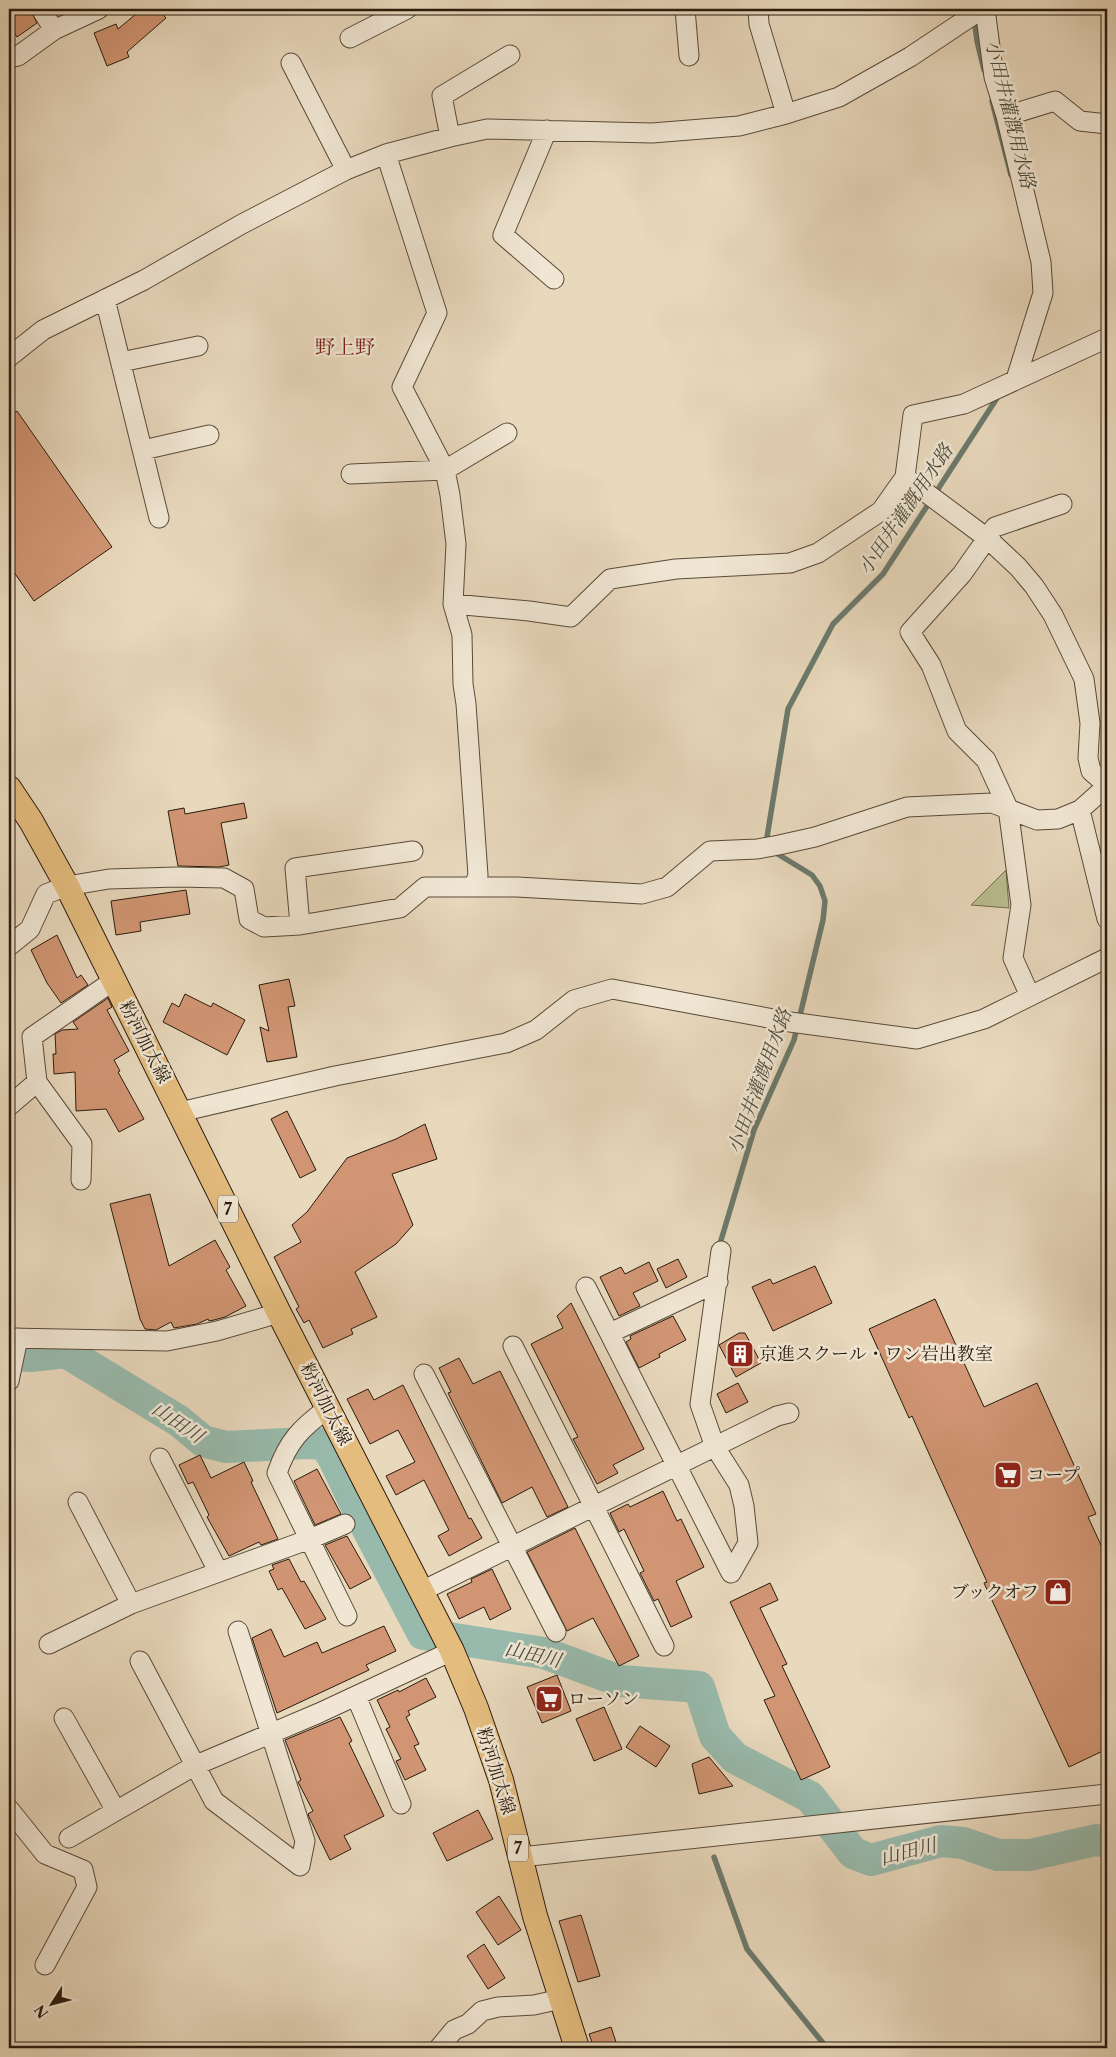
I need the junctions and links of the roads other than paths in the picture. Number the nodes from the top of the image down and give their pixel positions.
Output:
1 (41, 9) edge
2 (100, 9) edge
3 (407, 9) edge
4 (685, 9) edge
5 (758, 9) edge
6 (983, 9) edge
7 (54, 30) junction
8 (350, 38) dead end
9 (510, 55) dead end
10 (689, 56) dead end
11 (9, 58) edge
12 (291, 63) dead end
13 (786, 114) junction
14 (1006, 116) junction
15 (1107, 124) edge
16 (548, 130) junction
17 (450, 136) junction
18 (386, 154) junction
19 (346, 170) junction
20 (554, 279) dead end
21 (105, 299) junction
22 (1107, 338) edge
23 (198, 346) dead end
24 (9, 357) edge
25 (121, 362) junction
26 (1016, 379) junction
27 (506, 433) dead end
28 (209, 435) dead end
29 (143, 450) junction
30 (445, 470) junction
31 (351, 474) dead end
32 (905, 477) junction
33 (1062, 504) dead end
34 (159, 518) dead end
35 (987, 538) junction
36 (453, 604) junction
37 (1107, 785) edge
38 (9, 788) edge
39 (1008, 808) junction
40 (1080, 810) junction
41 (413, 851) dead end
42 (67, 886) junction
43 (474, 886) junction
44 (1107, 919) edge
45 (300, 925) junction
46 (9, 946) edge
47 (1107, 958) edge
48 (113, 980) junction
49 (1030, 996) junction
50 (37, 1082) junction
51 (9, 1106) edge
52 (180, 1112) junction
53 (81, 1180) dead end
54 (721, 1251) dead end
55 (718, 1282) junction
56 (586, 1287) dead end
57 (279, 1313) junction
58 (610, 1333) junction
59 (13, 1338) edge
60 (513, 1346) dead end
61 (424, 1374) dead end
62 (9, 1381) edge
63 (328, 1408) junction
64 (789, 1413) dead end
65 (716, 1447) junction
66 (160, 1458) dead end
67 (678, 1465) junction
68 (78, 1502) dead end
69 (593, 1506) junction
70 (345, 1524) dead end
71 (310, 1539) junction
72 (512, 1546) junction
73 (218, 1571) junction
74 (422, 1591) junction
75 (131, 1604) junction
76 (346, 1616) dead end
77 (238, 1631) dead end
78 (556, 1632) dead end
79 (447, 1642) junction
80 (49, 1644) dead end
81 (664, 1646) dead end
82 (140, 1661) dead end
83 (356, 1696) junction
84 (64, 1718) dead end
85 (270, 1733) junction
86 (194, 1766) junction
87 (1107, 1794) edge
88 (401, 1804) dead end
89 (9, 1809) edge
90 (116, 1811) junction
91 (69, 1838) dead end
92 (521, 1857) junction
93 (45, 1965) dead end
94 (561, 2000) junction
95 (440, 2048) edge
96 (576, 2048) edge

1 - 7 street
2 - 7 street
3 - 8 street
4 - 10 street
5 - 13 street
6 - 13 street
6 - 14 street
7 - 11 street
9 - 17 street
12 - 19 street
13 - 16 street
14 - 15 street
14 - 26 street
16 - 17 street
16 - 20 street
17 - 18 street
18 - 19 street
18 - 30 street
19 - 21 street
21 - 24 street
21 - 25 street
22 - 26 street
23 - 25 street
25 - 29 street
26 - 32 street
27 - 30 street
28 - 29 street
29 - 34 street
30 - 31 street
30 - 36 street
32 - 35 street
32 - 36 street
33 - 35 street
35 - 37 street
35 - 39 street
36 - 43 street
37 - 40 street
38 - 42 main road, 粉河加太線 / 7
39 - 40 street
39 - 43 street
39 - 49 street
40 - 44 street
41 - 45 street
42 - 45 street
42 - 46 street
42 - 48 main road, 粉河加太線 / 7
43 - 45 street
47 - 49 street
48 - 50 street
48 - 52 main road, 粉河加太線 / 7
49 - 52 street
50 - 51 street
50 - 53 street
52 - 57 main road, 粉河加太線 / 7
54 - 55 street
55 - 58 street
55 - 65 street
56 - 58 street
57 - 59 street
57 - 63 main road, 粉河加太線 / 7
58 - 67 street
59 - 62 street
60 - 69 street
61 - 72 street
63 - 71 street
63 - 74 main road, 粉河加太線 / 7
64 - 65 street
65 - 67 street
65 - 67 street
66 - 73 street
67 - 69 street
68 - 75 street
69 - 72 street
69 - 81 street
70 - 71 street
71 - 73 street
71 - 76 street
72 - 74 street
72 - 78 street
73 - 75 street
74 - 79 main road, 粉河加太線 / 7
75 - 80 street
77 - 85 street
79 - 83 street
79 - 92 main road, 粉河加太線 / 7
82 - 86 street
83 - 85 street
83 - 88 street
84 - 90 street
85 - 86 street
85 - 86 street
86 - 90 street
87 - 92 street
89 - 93 street
90 - 91 street
92 - 94 main road, 粉河加太線 / 7
94 - 95 street
94 - 96 main road, 粉河加太線 / 7

